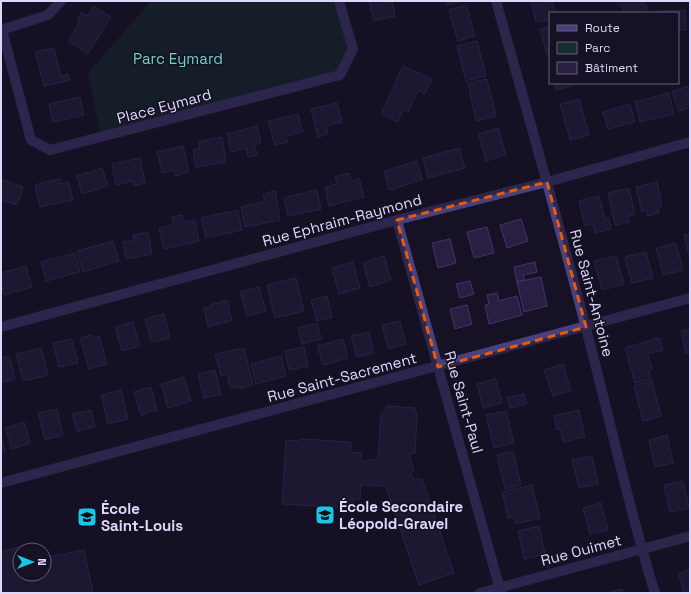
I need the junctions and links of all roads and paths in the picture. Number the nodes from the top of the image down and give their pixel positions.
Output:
1 (61, 1) edge
2 (339, 1) edge
3 (496, 1) edge
4 (1, 30) edge
5 (690, 142) edge
6 (547, 182) junction
7 (397, 220) junction
8 (690, 298) edge
9 (1, 327) edge
10 (586, 327) junction
11 (438, 367) junction
12 (1, 483) edge
13 (690, 536) edge
14 (642, 549) junction
15 (500, 590) edge
16 (480, 593) edge
17 (655, 593) edge

1 - 4 street
2 - 4 street, Place Eymard
3 - 6 street, Rue Saint-Antoine
5 - 6 street, Rue Ephraim-Raymond
6 - 7 street, Rue Ephraim-Raymond
6 - 10 street, Rue Saint-Antoine
7 - 9 street, Rue Ephraim-Raymond
7 - 11 street, Rue Saint-Paul
8 - 10 street, Rue Saint-Sacrement
10 - 11 street, Rue Saint-Sacrement
10 - 14 street, Rue Saint-Antoine
11 - 12 street, Rue Saint-Sacrement
11 - 15 street, Rue Saint-Paul
13 - 14 street, Rue Ouimet
14 - 15 street, Rue Ouimet
14 - 17 street, Rue Saint-Antoine
15 - 16 street, Rue Ouimet

